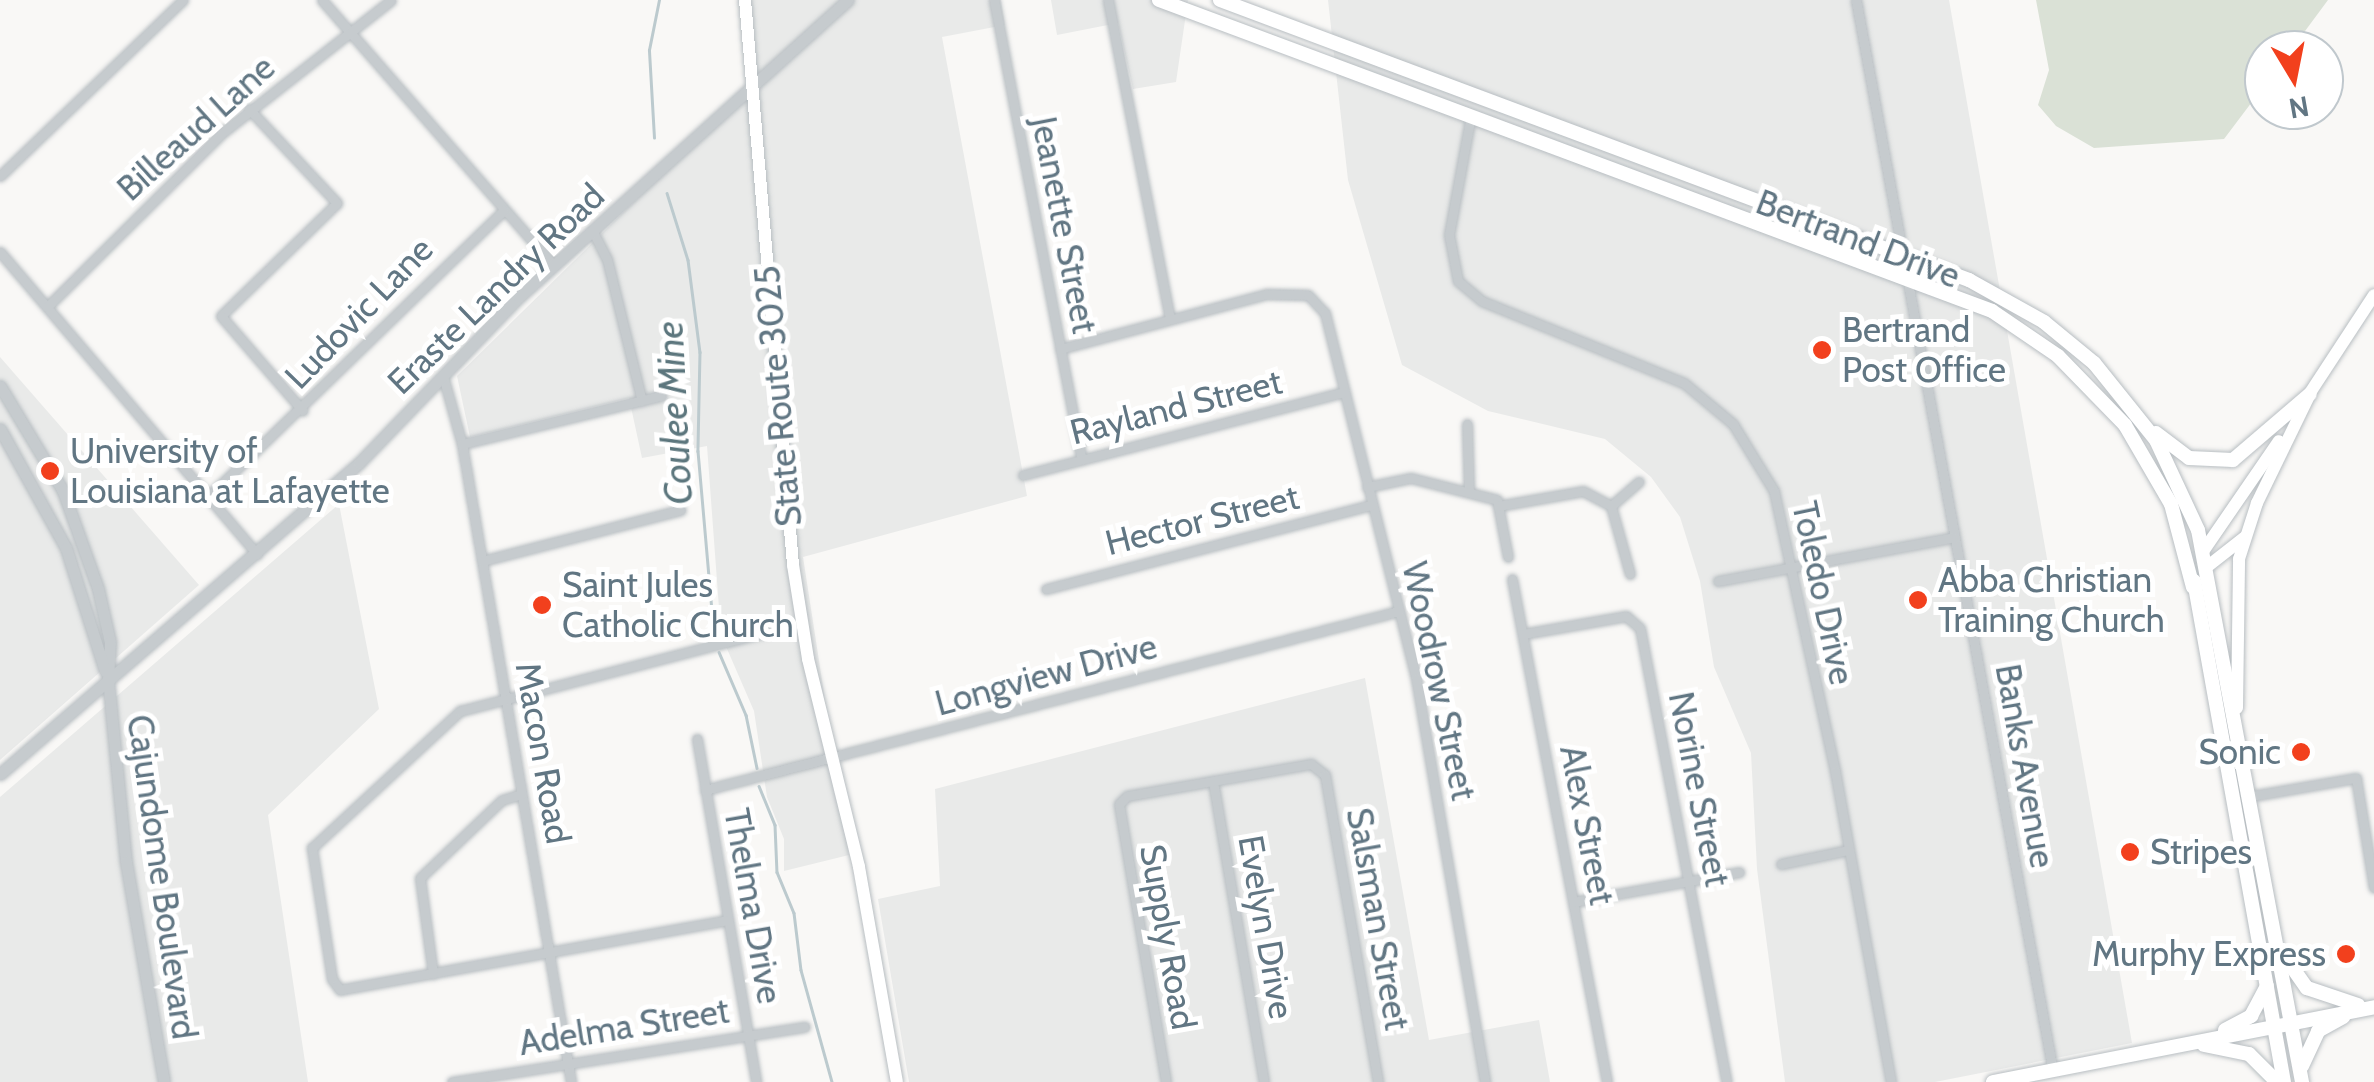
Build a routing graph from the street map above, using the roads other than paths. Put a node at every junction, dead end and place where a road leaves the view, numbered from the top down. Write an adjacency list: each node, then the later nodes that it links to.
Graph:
1 (183, 0): 17 (street)
2 (322, 0): 11 (street)
3 (390, 0): 11 (street, Billeaud Lane)
4 (745, 0): 14 (main road, State Route 3025)
5 (848, 0): 14 (street, Eraste Landry Road)
6 (994, 0): 27 (street, Jeanette Street)
7 (1108, 0): 26 (street)
8 (1159, 0): 13 (main road, Bertrand Drive)
9 (1220, 0): 12 (main road, Bertrand Drive)
10 (1856, 0): 21 (street, Banks Avenue)
11 (352, 34): 15 (street, Billeaud Lane); 18 (street)
12 (1346, 48): 13 (street); 21 (main road, Bertrand Drive)
13 (1337, 65): 16 (main road, Bertrand Drive)
14 (752, 86): 19 (street, Eraste Landry Road); 61 (main road, State Route 3025)
15 (250, 109): 25 (street, Billeaud Lane); 34 (street)
16 (1472, 115): 23 (main road, Bertrand Drive); 55 (street, Toledo Drive)
17 (0, 176)
18 (504, 210): 22 (street); 34 (street, Ludovic Lane)
19 (592, 230): 22 (street, Eraste Landry Road); 33 (street)
20 (0, 252): 25 (street)
21 (1902, 254): 23 (street, Banks Avenue); 35 (main road, Bertrand Drive)
22 (553, 265): 28 (street, Eraste Landry Road)
23 (1906, 276): 50 (street, Banks Avenue); 54 (main road, Bertrand Drive)
24 (2374, 295): 31 (main road)
25 (47, 307): 44 (street)
26 (1170, 319): 27 (street); 30 (street, Woodrow Street)
27 (1060, 348): 39 (street, Jeanette Street)
28 (443, 376): 38 (street, Macon Road); 51 (street, Eraste Landry Road)
29 (0, 386): 63 (street, Cajundome Boulevard)
30 (1344, 392): 39 (street, Rayland Street); 42 (street, Woodrow Street)
31 (2310, 394): 35 (main road); 49 (main road); 54 (main road)
32 (661, 396): 33 (street)
33 (642, 400): 38 (street)
34 (302, 411): 44 (street, Ludovic Lane)
35 (2144, 422): 54 (main road, Bertrand Drive)
36 (1467, 424): 43 (street)
37 (0, 429): 63 (street, Cajundome Boulevard)
38 (462, 444): 53 (street, Macon Road)
39 (1082, 460): 40 (street, Rayland Street)
40 (1022, 475)
41 (1639, 482): 47 (street)
42 (1367, 487): 43 (street); 45 (street, Woodrow Street)
43 (1469, 492): 46 (street)
44 (210, 495): 51 (street)
45 (1371, 505): 59 (street, Hector Street); 60 (street, Woodrow Street)
46 (1498, 506): 47 (street); 52 (street)
47 (1610, 506): 56 (street)
48 (682, 510): 53 (street)
49 (2246, 536): 54 (main road); 65 (main road)
50 (1955, 537): 55 (street); 93 (street, Banks Avenue)
51 (257, 554): 63 (street, Eraste Landry Road)
52 (1508, 557)
53 (482, 561): 64 (street, Macon Road)
54 (2199, 562): 65 (main road, Bertrand Drive); 73 (main road)
55 (1793, 567): 58 (street); 74 (street, Toledo Drive)
56 (1630, 574)
57 (1512, 578): 62 (street, Alex Street)
58 (1718, 581)
59 (1046, 589)
60 (1399, 611): 67 (street, Longview Drive); 103 (street, Woodrow Street)
61 (802, 623): 64 (street); 67 (main road, State Route 3025)
62 (1523, 634): 77 (street, Norine Street); 79 (street, Alex Street)
63 (108, 679): 68 (street, Eraste Landry Road); 95 (street, Cajundome Boulevard)
64 (506, 698): 71 (street, Macon Road); 83 (street)
65 (2237, 726): 72 (main road, Bertrand Drive)
66 (697, 739): 70 (street, Thelma Drive)
67 (832, 758): 70 (street, Longview Drive); 99 (main road, State Route 3025)
68 (0, 774)
69 (1213, 780): 100 (street, Supply Road); 101 (street, Evelyn Drive); 102 (street, Salsman Street)
70 (705, 790): 80 (street, Thelma Drive)
71 (522, 794): 81 (street, Macon Road); 83 (street)
72 (2250, 797): 73 (street); 78 (street); 82 (main road, Bertrand Drive)
73 (2231, 800): 84 (main road)
74 (1848, 850): 75 (street); 106 (street, Toledo Drive)
75 (1781, 864)
76 (1739, 872): 77 (street)
77 (1689, 882): 79 (street); 105 (street, Norine Street)
78 (2374, 888)
79 (1573, 902): 104 (street, Alex Street)
80 (728, 920): 81 (street); 89 (street, Thelma Drive)
81 (547, 948): 83 (street); 92 (street, Macon Road)
82 (2279, 948): 85 (main road); 86 (main road, Bertrand Drive)
83 (432, 974)
84 (2268, 986): 87 (main road); 90 (main road)
85 (2368, 1008): 86 (main road); 109 (main road)
86 (2292, 1022): 87 (main road); 109 (main road, Bertrand Drive)
87 (2274, 1026): 90 (main road); 108 (main road)
88 (805, 1027): 89 (street, Adelma Street)
89 (748, 1036): 92 (street, Adelma Street); 98 (street, Thelma Drive)
90 (2210, 1038): 91 (main road)
91 (2183, 1044): 93 (main road); 108 (main road)
92 (568, 1064): 94 (street, Adelma Street); 97 (street, Macon Road)
93 (2052, 1071): 107 (main road)
94 (516, 1077): 96 (street, Adelma Street)
95 (164, 1082)
96 (452, 1082)
97 (571, 1082)
98 (756, 1082)
99 (897, 1082)
100 (1166, 1082)
101 (1264, 1082)
102 (1378, 1082)
103 (1485, 1082)
104 (1607, 1082)
105 (1727, 1082)
106 (1891, 1082)
107 (1993, 1082)
108 (2281, 1082)
109 (2302, 1082)

